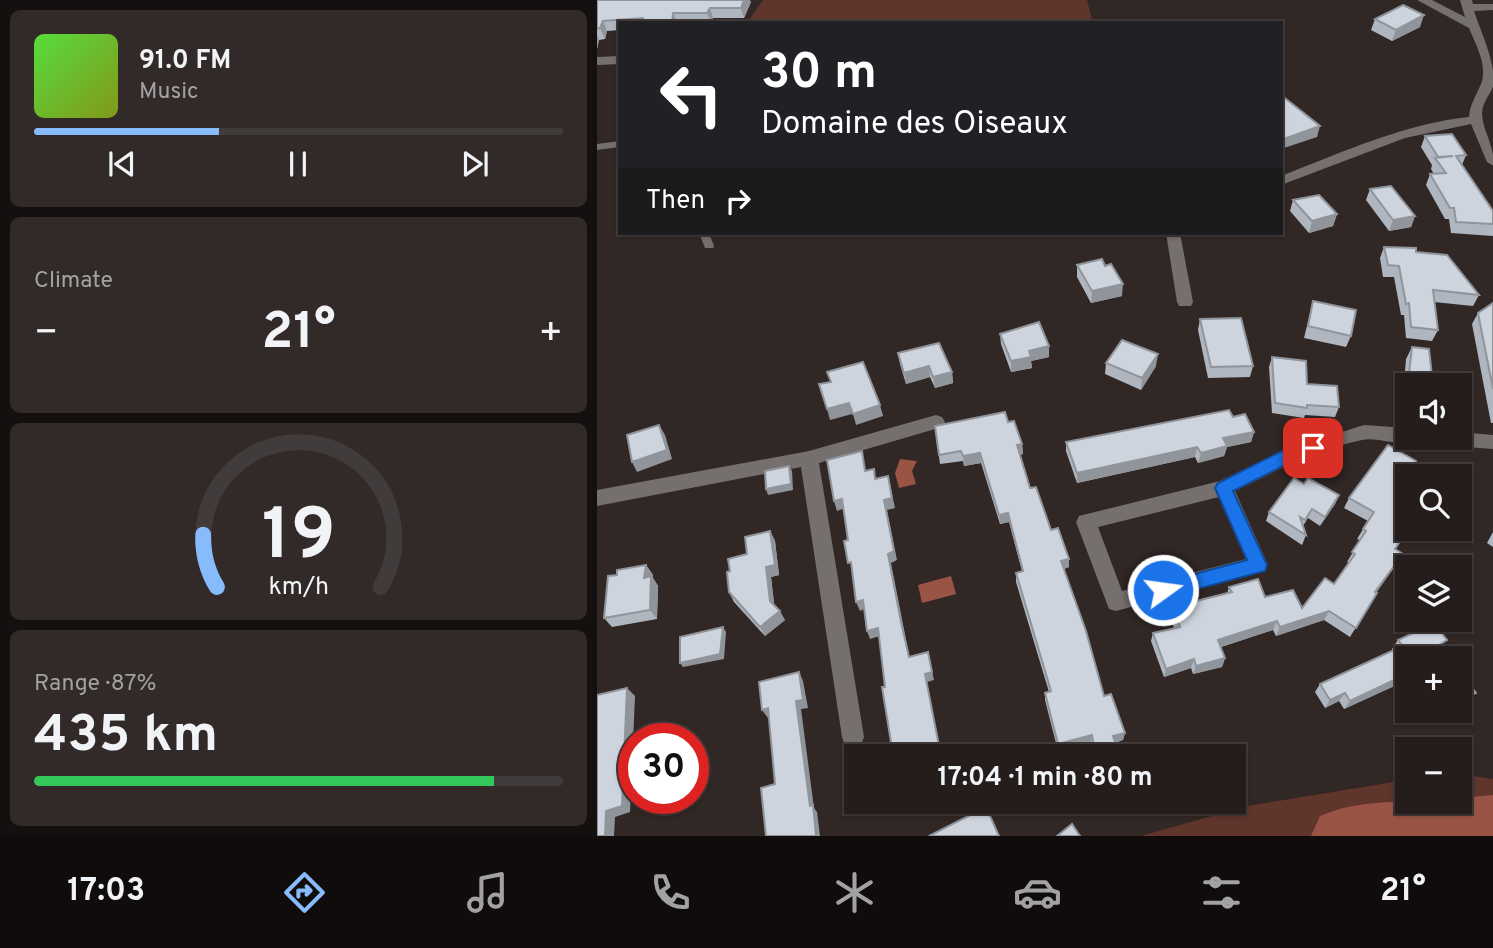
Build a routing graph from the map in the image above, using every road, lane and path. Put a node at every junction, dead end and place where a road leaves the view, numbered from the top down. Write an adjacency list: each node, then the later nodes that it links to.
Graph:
1 (1423, 0): 4 (street)
2 (1467, 4): 3 (street); 4 (street)
3 (1493, 7)
4 (1473, 26): 5 (street)
5 (1487, 48): 8 (street)
6 (618, 60): 7 (street)
7 (597, 61)
8 (1475, 120): 11 (street); 12 (street)
9 (618, 144): 10 (lane)
10 (597, 147)
11 (1493, 162)
12 (1283, 180)
13 (705, 235): 15 (lane)
14 (1173, 235): 16 (street)
15 (709, 246)
16 (1185, 302)
17 (936, 422): 21 (street)
18 (1395, 434): 22 (street)
19 (1472, 440): 20 (street)
20 (1493, 442)
21 (809, 458): 23 (street); 24 (street)
22 (1224, 488): 22 (street)
23 (597, 498)
24 (853, 737)

